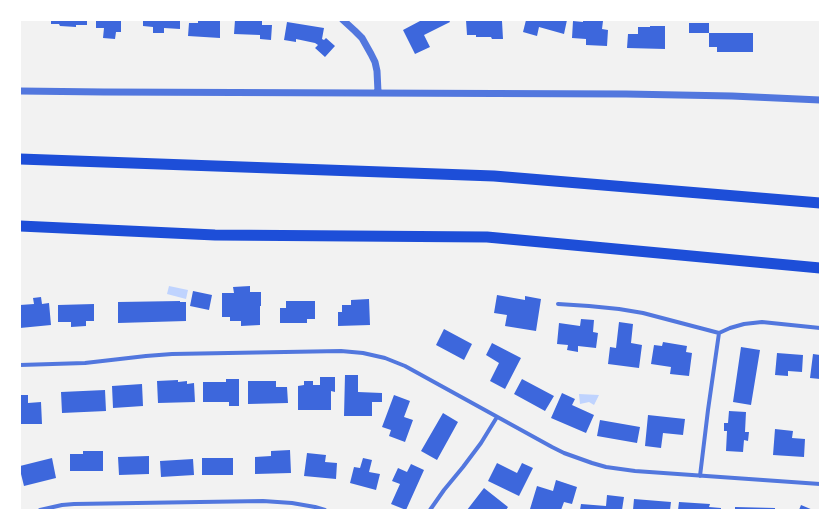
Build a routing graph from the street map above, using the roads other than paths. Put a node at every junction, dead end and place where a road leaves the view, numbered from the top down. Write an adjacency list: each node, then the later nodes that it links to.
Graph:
1 (343, 20): 3 (street)
2 (20, 91): 3 (street)
3 (378, 92): 4 (street)
4 (820, 100)
5 (20, 159): 6 (highway)
6 (820, 203)
7 (20, 226): 8 (highway)
8 (820, 268)
9 (558, 304): 11 (street)
10 (820, 328): 11 (street)
11 (719, 333): 14 (street)
12 (20, 365): 13 (street)
13 (497, 417): 14 (street); 18 (street)
14 (700, 476): 15 (street)
15 (820, 484)
16 (40, 510): 17 (street)
17 (325, 510)
18 (430, 510)

